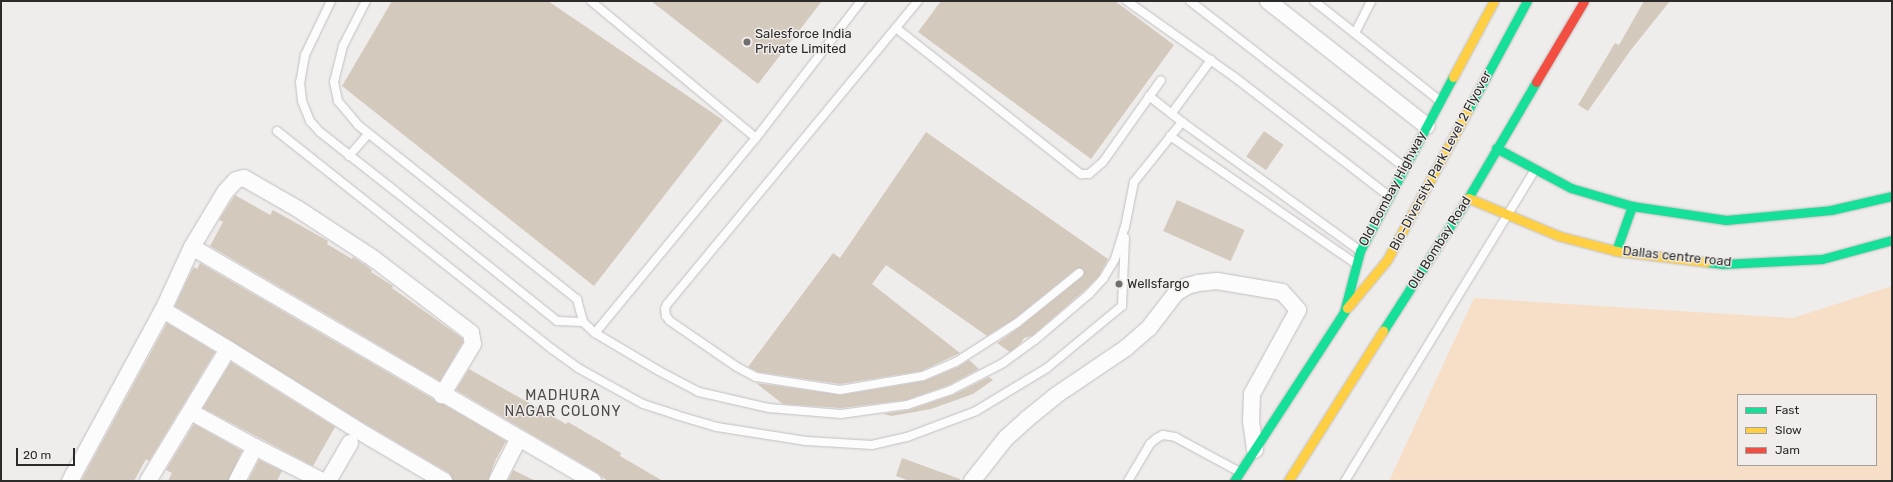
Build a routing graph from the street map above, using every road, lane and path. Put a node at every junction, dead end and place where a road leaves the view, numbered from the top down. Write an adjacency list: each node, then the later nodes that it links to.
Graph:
1 (331, 1): 28 (lane)
2 (366, 1): 24 (lane)
3 (591, 1): 26 (lane)
4 (861, 1): 26 (lane)
5 (918, 1): 14 (lane)
6 (1127, 1): 16 (lane)
7 (1190, 1): 29 (lane)
8 (1268, 1): 22 (street)
9 (1314, 1): 15 (lane)
10 (1371, 1): 15 (lane)
11 (1494, 1): 19 (main road, Old Bombay Highway)
12 (1527, 1): 44 (main road, Bio-Diversity Park Level 2 Flyover)
13 (1584, 1): 27 (main road, Old Bombay Road)
14 (896, 28): 18 (lane); 42 (lane)
15 (1355, 33): 19 (lane)
16 (1211, 60): 20 (lane); 31 (lane)
17 (1161, 80): 18 (lane)
18 (1149, 96): 20 (lane)
19 (1440, 101): 22 (main road, Old Bombay Highway)
20 (1172, 114): 21 (lane)
21 (1182, 122): 25 (lane); 40 (lane)
22 (1426, 126): 29 (main road, Old Bombay Highway)
23 (277, 131): 36 (lane)
24 (368, 134): 28 (lane); 45 (lane)
25 (1170, 136): 36 (lane); 41 (lane)
26 (756, 138): 46 (lane)
27 (1496, 148): 30 (main road); 33 (main road, Old Bombay Road)
28 (349, 156): 45 (lane)
29 (1404, 167): 31 (main road, Old Bombay Highway)
30 (1535, 169): 34 (main road); 35 (lane)
31 (1389, 196): 40 (main road, Old Bombay Highway)
32 (1892, 196): 34 (main road)
33 (1468, 198): 35 (main road, Dallas centre road); 66 (main road, Old Bombay Road)
34 (1632, 206): 39 (main road)
35 (1508, 215): 39 (main road, Dallas centre road); 67 (lane)
36 (1125, 227): 46 (lane)
37 (1892, 240): 39 (main road, Dallas centre road)
38 (192, 247): 43 (street); 48 (street); 48 (street)
39 (1616, 250)
40 (1360, 251): 41 (main road, Old Bombay Highway)
41 (1356, 265): 44 (main road, Old Bombay Highway)
42 (1079, 273)
43 (162, 310): 47 (street); 55 (street)
44 (1344, 312): 53 (main road, Old Bombay Highway)
45 (583, 322): 46 (lane)
46 (595, 332)
47 (228, 349): 49 (street); 60 (street)
48 (442, 395): 50 (street)
49 (191, 412): 52 (street); 56 (street)
50 (519, 438): 61 (street); 62 (street)
51 (350, 443): 59 (street)
52 (256, 447): 57 (street); 58 (street)
53 (1254, 450): 54 (main road, Old Bombay Highway); 63 (street)
54 (1240, 472): 64 (lane); 65 (main road, Old Bombay Highway)
55 (70, 481)
56 (148, 481)
57 (237, 481)
58 (322, 481)
59 (328, 481)
60 (444, 481)
61 (497, 481)
62 (593, 481)
63 (972, 481)
64 (1128, 481)
65 (1234, 481)
66 (1288, 481)
67 (1345, 481)

